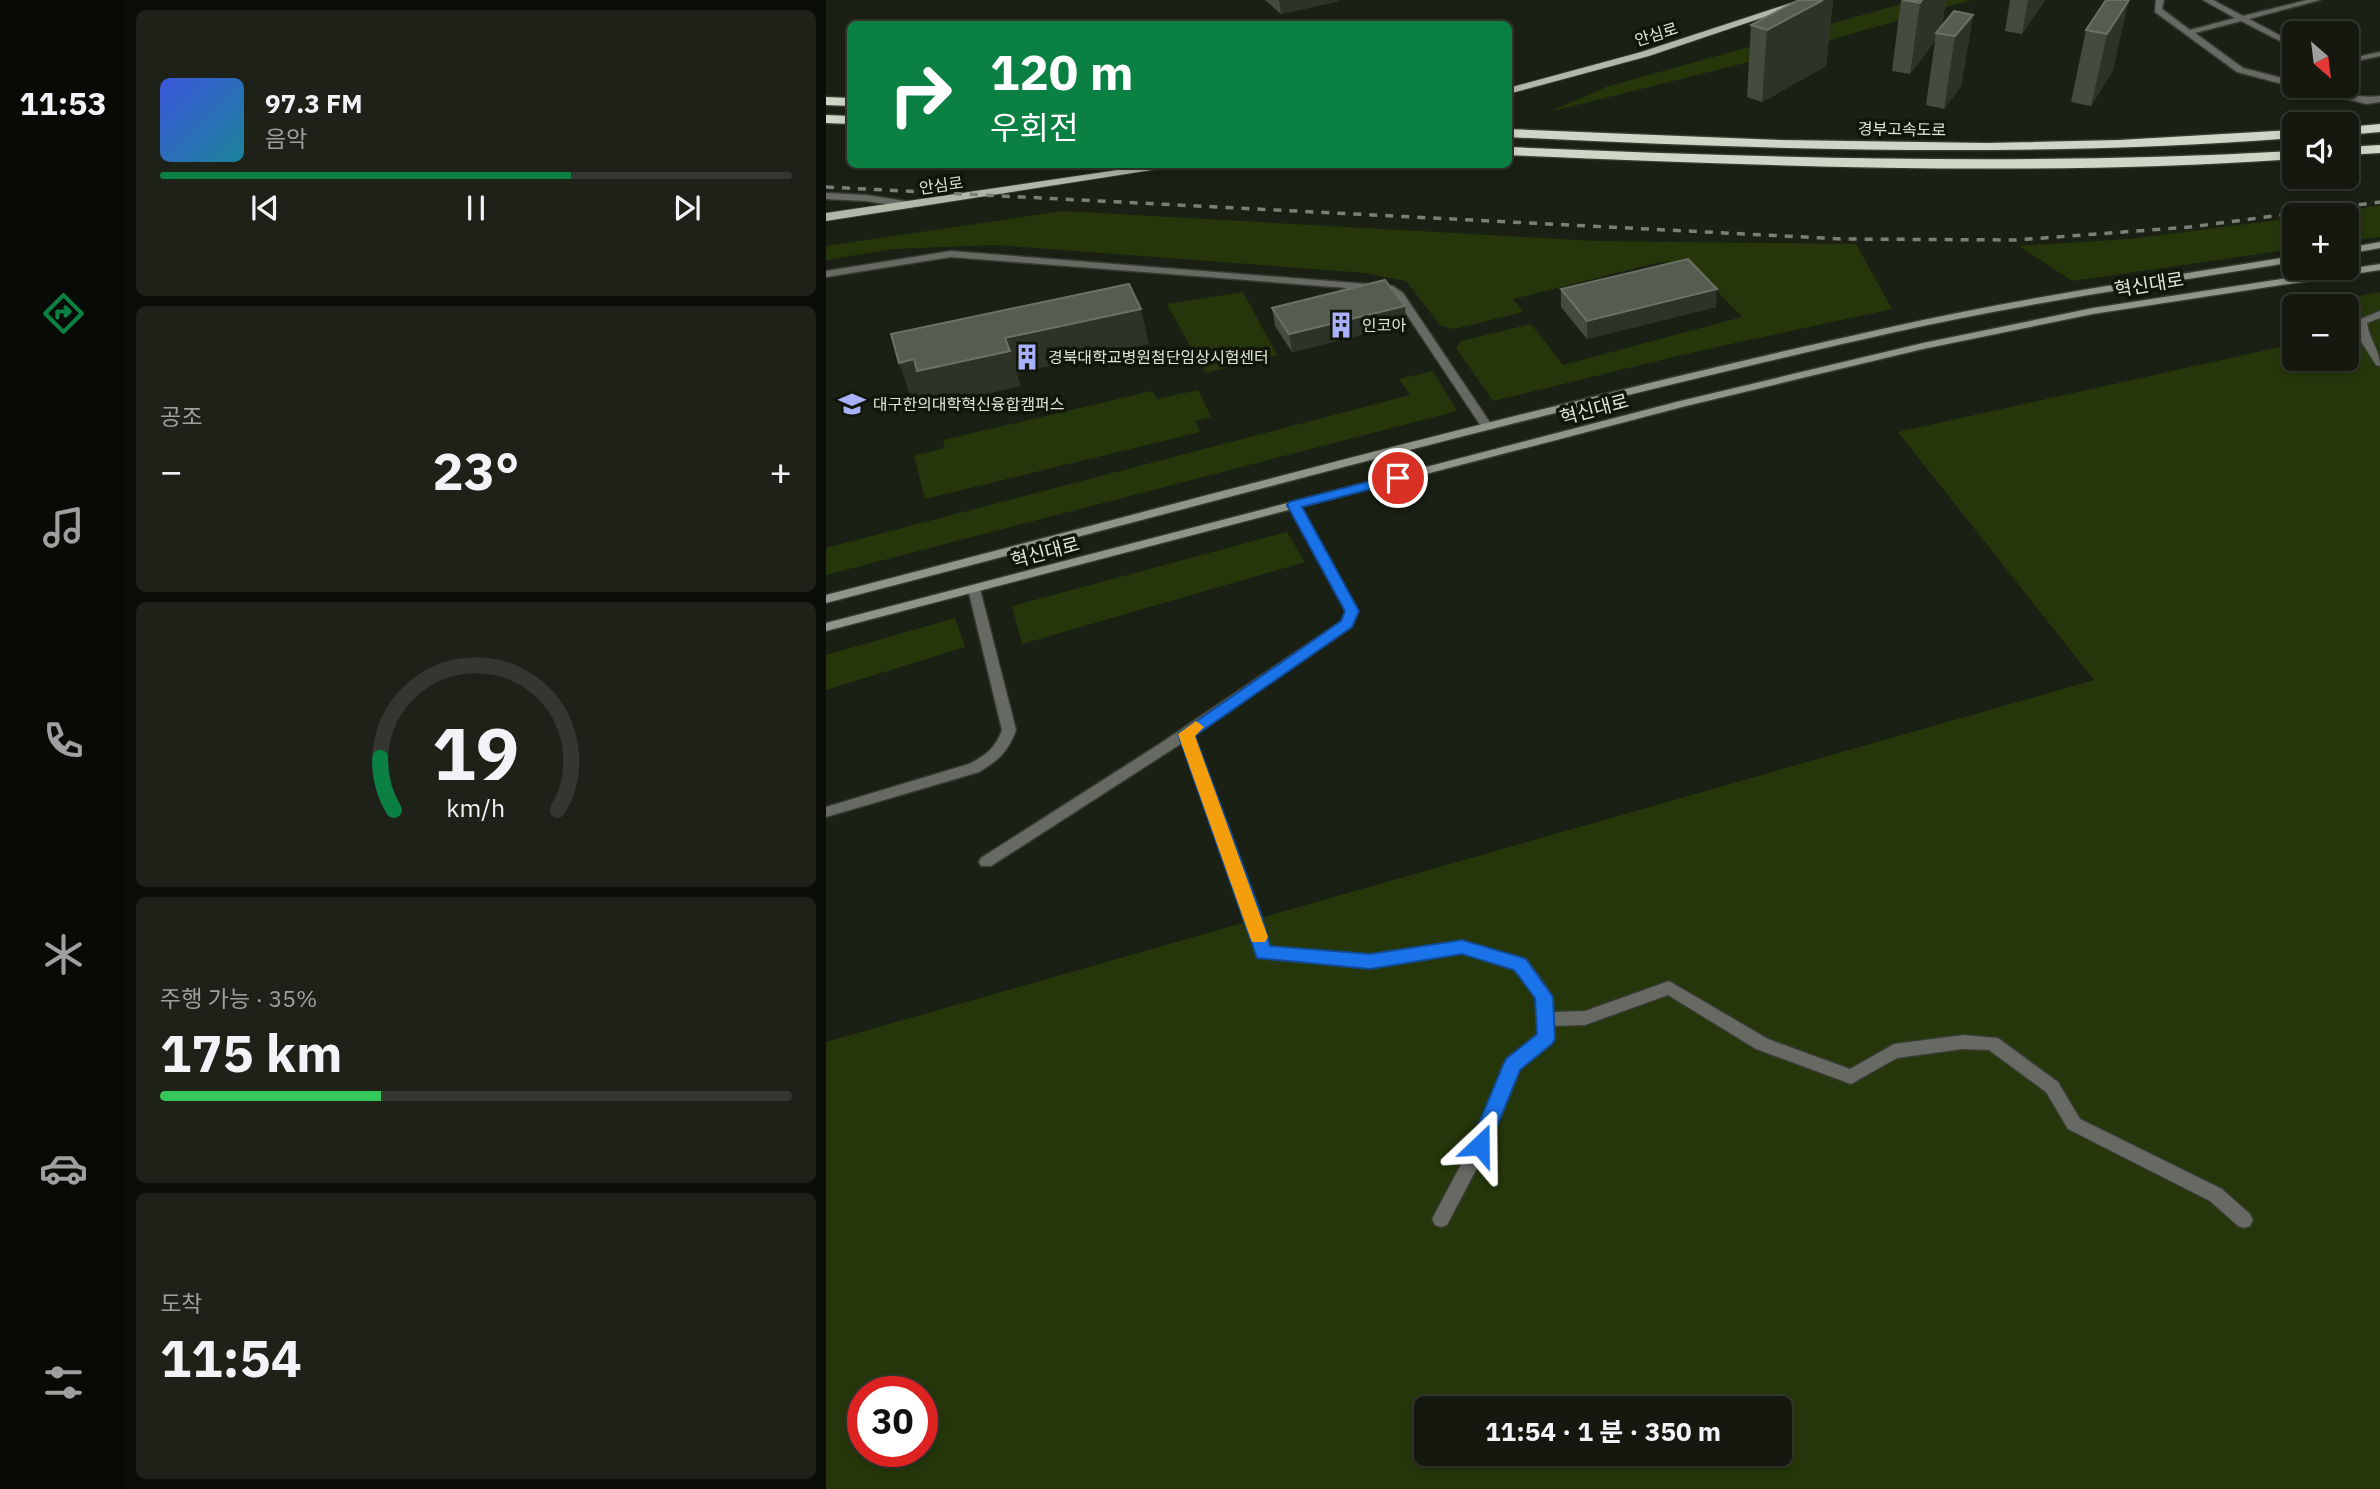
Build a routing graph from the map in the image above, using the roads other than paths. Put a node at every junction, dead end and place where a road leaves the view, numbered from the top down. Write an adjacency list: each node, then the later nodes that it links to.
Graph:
1 (1810, 0): 13 (main road, 안심로)
2 (2160, 0): 6 (street)
3 (2207, 0): 5 (street)
4 (2316, 0): 5 (street)
5 (2243, 18): 6 (street); 7 (street)
6 (2190, 32): 11 (street)
7 (2282, 39)
8 (2380, 54): 9 (street)
9 (2359, 58)
10 (2282, 75): 11 (street)
11 (2269, 78): 12 (street)
12 (2282, 81)
13 (1512, 90)
14 (2353, 98): 15 (street)
15 (2380, 99)
16 (826, 101): 17 (highway)
17 (847, 102)
18 (826, 120): 19 (highway)
19 (847, 120)
20 (2380, 128): 21 (highway)
21 (2359, 130)
22 (1512, 133): 23 (highway, 경부고속도로)
23 (2282, 135)
24 (2380, 149): 25 (highway)
25 (2359, 150)
26 (1512, 151): 27 (highway, 경부고속도로)
27 (2282, 156)
28 (1158, 168): 30 (main road, 안심로)
29 (826, 196): 30 (street)
30 (911, 205): 31 (main road, 안심로)
31 (826, 217)
32 (2380, 245): 33 (main road)
33 (2359, 249)
34 (2282, 261): 39 (main road)
35 (2380, 267): 40 (main road, 혁신대로)
36 (826, 274): 39 (street)
37 (2380, 314): 38 (street)
38 (2380, 363)
39 (1488, 427): 42 (main road)
40 (1294, 505): 41 (main road, 혁신대로); 44 (street)
41 (974, 589): 43 (main road, 혁신대로); 45 (street)
42 (826, 599)
43 (826, 627)
44 (1186, 734): 46 (street); 47 (street)
45 (826, 811)
46 (986, 862)
47 (1545, 1019): 48 (street); 49 (street)
48 (1441, 1219)
49 (2244, 1220)

